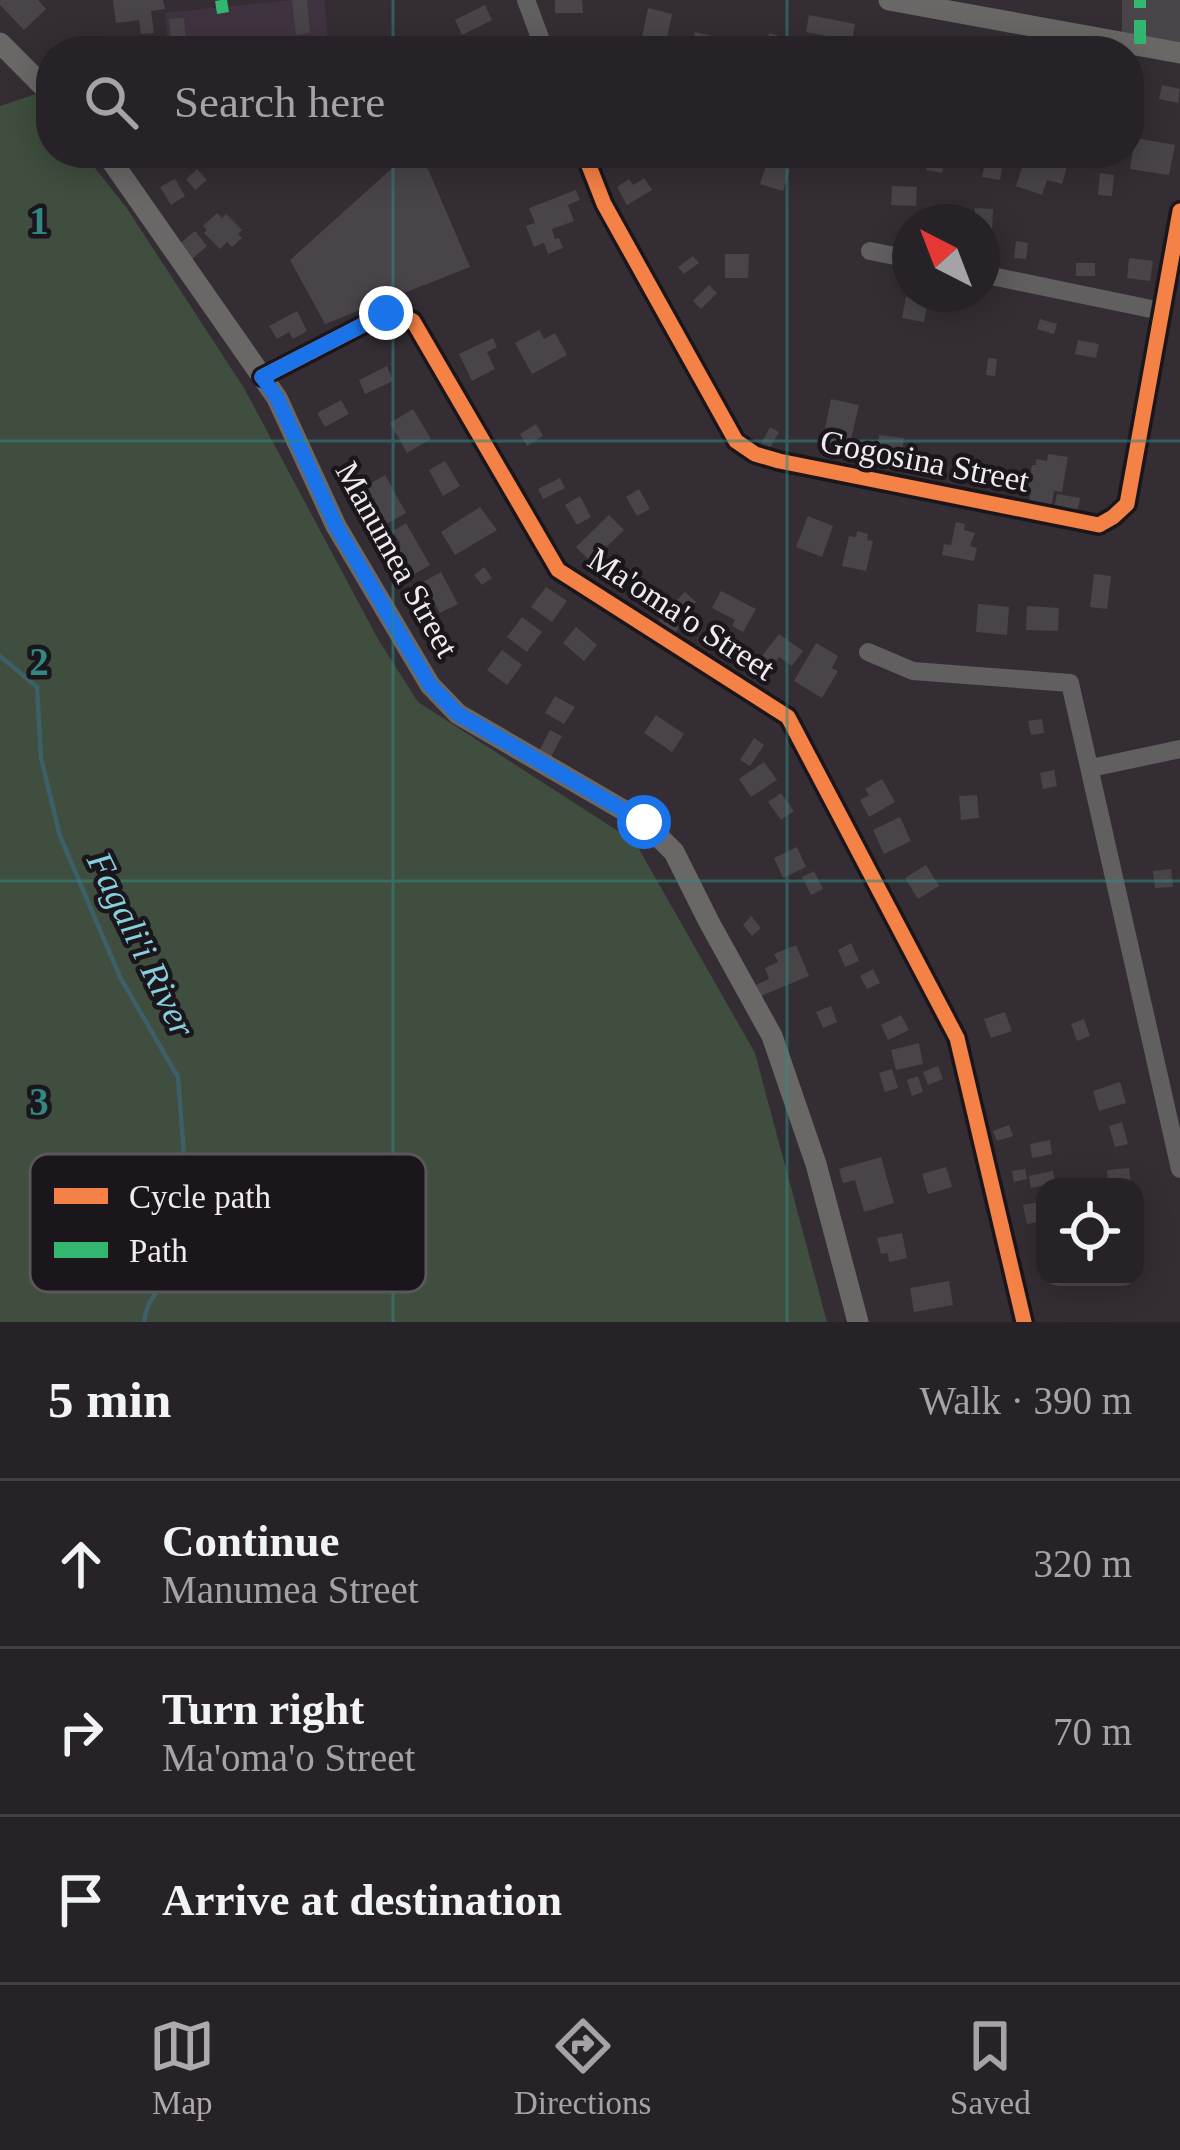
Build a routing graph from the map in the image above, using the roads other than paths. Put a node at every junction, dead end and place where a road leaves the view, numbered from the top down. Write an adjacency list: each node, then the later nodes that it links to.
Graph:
1 (526, 0): 3 (street)
2 (889, 0): 4 (main road)
3 (539, 36)
4 (1090, 36)
5 (0, 43): 8 (main road)
6 (1144, 46): 7 (main road)
7 (1180, 52)
8 (36, 79)
9 (116, 168): 16 (main road, Manumea Street)
10 (590, 168): 15 (street, Gogosina Street)
11 (1180, 211): 15 (street, Gogosina Street)
12 (870, 251): 13 (street)
13 (892, 255)
14 (1000, 278): 15 (street)
15 (1160, 311)
16 (262, 377): 21 (main road, Manumea Street); 22 (street, Ma'oma'o Street)
17 (868, 652): 19 (street)
18 (1180, 749): 19 (street)
19 (1091, 768): 20 (street)
20 (1180, 1169)
21 (858, 1322)
22 (1024, 1322)

